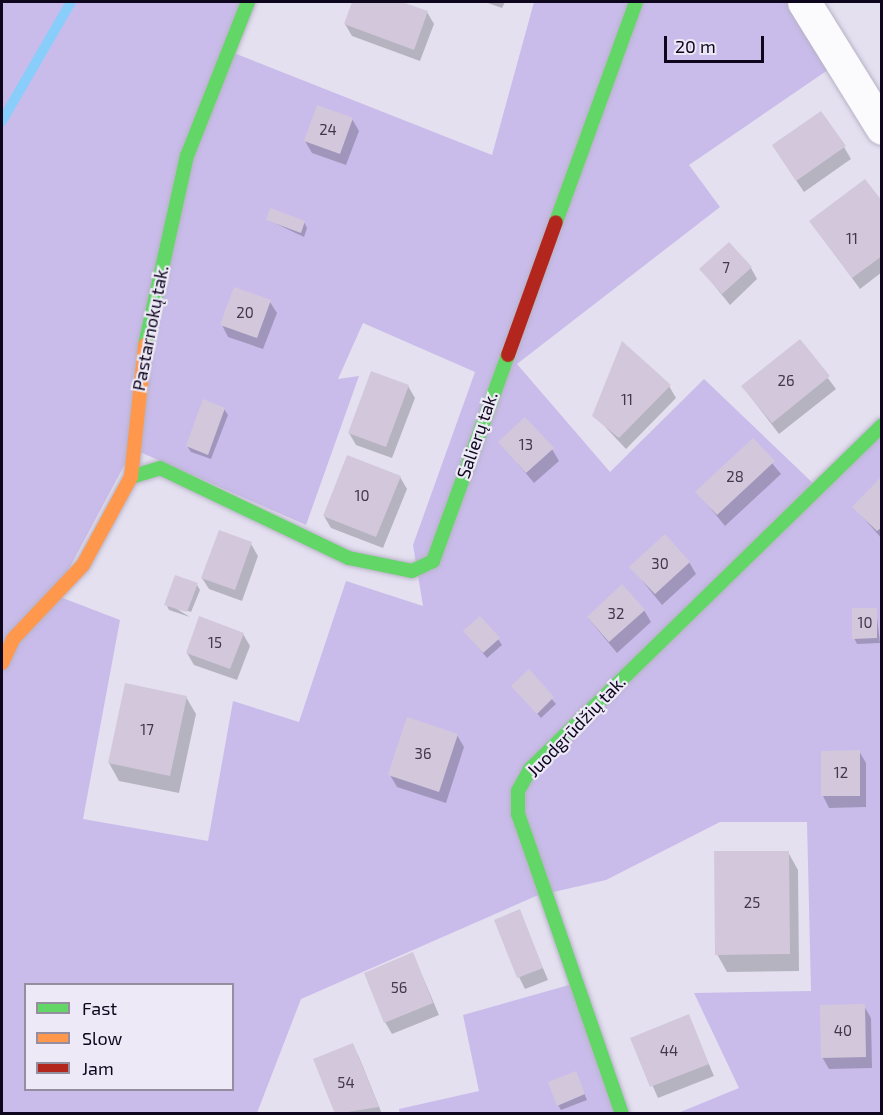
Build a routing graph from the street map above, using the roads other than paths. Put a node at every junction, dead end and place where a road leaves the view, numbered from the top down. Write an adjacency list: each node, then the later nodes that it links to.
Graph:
1 (248, 2): 6 (street, Pastarnokų tak.)
2 (636, 2): 6 (street, Salierų tak.)
3 (809, 3): 4 (street)
4 (882, 128)
5 (882, 425): 8 (street, Juodgrūdžių tak.)
6 (131, 477): 7 (street, Pastarnokų tak.)
7 (2, 663)
8 (622, 1113)

